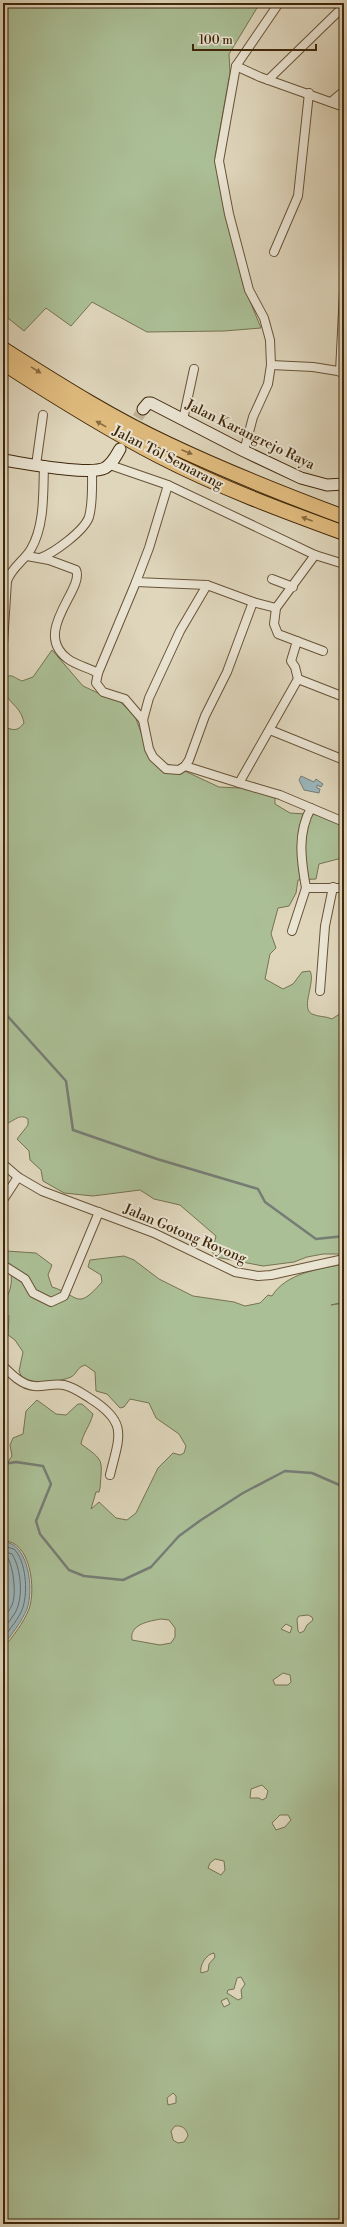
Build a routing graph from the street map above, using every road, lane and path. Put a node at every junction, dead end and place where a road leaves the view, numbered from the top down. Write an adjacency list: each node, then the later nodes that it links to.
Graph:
1 (279, 3): 3 (street)
2 (344, 6): 4 (street)
3 (236, 66): 4 (street); 13 (street)
4 (268, 80): 6 (street)
5 (344, 91): 7 (street)
6 (309, 93): 7 (street); 9 (street)
7 (331, 102): 8 (street)
8 (344, 106)
9 (274, 252)
10 (344, 291): 15 (street)
11 (3, 349): 27 (highway, Jalan Tol Semarang, one-way to 27)
12 (3, 363): 28 (highway, Jalan Tol Semarang, one-way to 12)
13 (270, 365): 15 (street); 20 (street)
14 (194, 369): 18 (street)
15 (342, 372)
16 (144, 407): 18 (main road, Jalan Karangrejo Raya)
17 (43, 415): 22 (street)
18 (183, 420): 20 (main road, Jalan Karangrejo Raya)
19 (120, 449): 23 (main road)
20 (244, 451): 25 (main road, Jalan Karangrejo Raya)
21 (3, 460): 22 (main road)
22 (40, 465): 24 (main road); 30 (street)
23 (110, 465): 24 (main road); 26 (street)
24 (92, 471): 31 (street)
25 (344, 484)
26 (168, 485): 29 (street); 34 (street)
27 (344, 517)
28 (344, 533)
29 (315, 555): 32 (street); 36 (street)
30 (27, 556): 31 (street); 42 (street)
31 (40, 558): 44 (street)
32 (344, 564)
33 (272, 579): 36 (street)
34 (136, 582): 35 (street); 44 (street)
35 (207, 585): 37 (street); 47 (street)
36 (294, 587): 38 (street)
37 (253, 602): 38 (street); 50 (street)
38 (276, 608): 41 (street)
39 (344, 614): 40 (street)
40 (344, 618)
41 (297, 641): 43 (street); 45 (street)
42 (3, 644)
43 (322, 651)
44 (98, 673): 47 (street)
45 (298, 680): 46 (street); 48 (street)
46 (344, 697)
47 (143, 720): 50 (street)
48 (270, 730): 49 (street); 51 (street)
49 (344, 760)
50 (185, 766): 51 (street)
51 (239, 783): 52 (street)
52 (311, 808): 53 (street); 54 (street)
53 (344, 822)
54 (306, 888): 55 (street); 57 (street)
55 (333, 888): 56 (street); 58 (street)
56 (344, 888)
57 (292, 931)
58 (320, 991)
59 (3, 1164): 60 (street, Jalan Gotong Royong)
60 (18, 1177): 61 (street); 62 (street, Jalan Gotong Royong)
61 (3, 1200)
62 (99, 1212): 63 (street, Jalan Gotong Royong); 64 (street)
63 (344, 1259)
64 (3, 1265)
65 (3, 1366): 66 (street)
66 (110, 1475)

